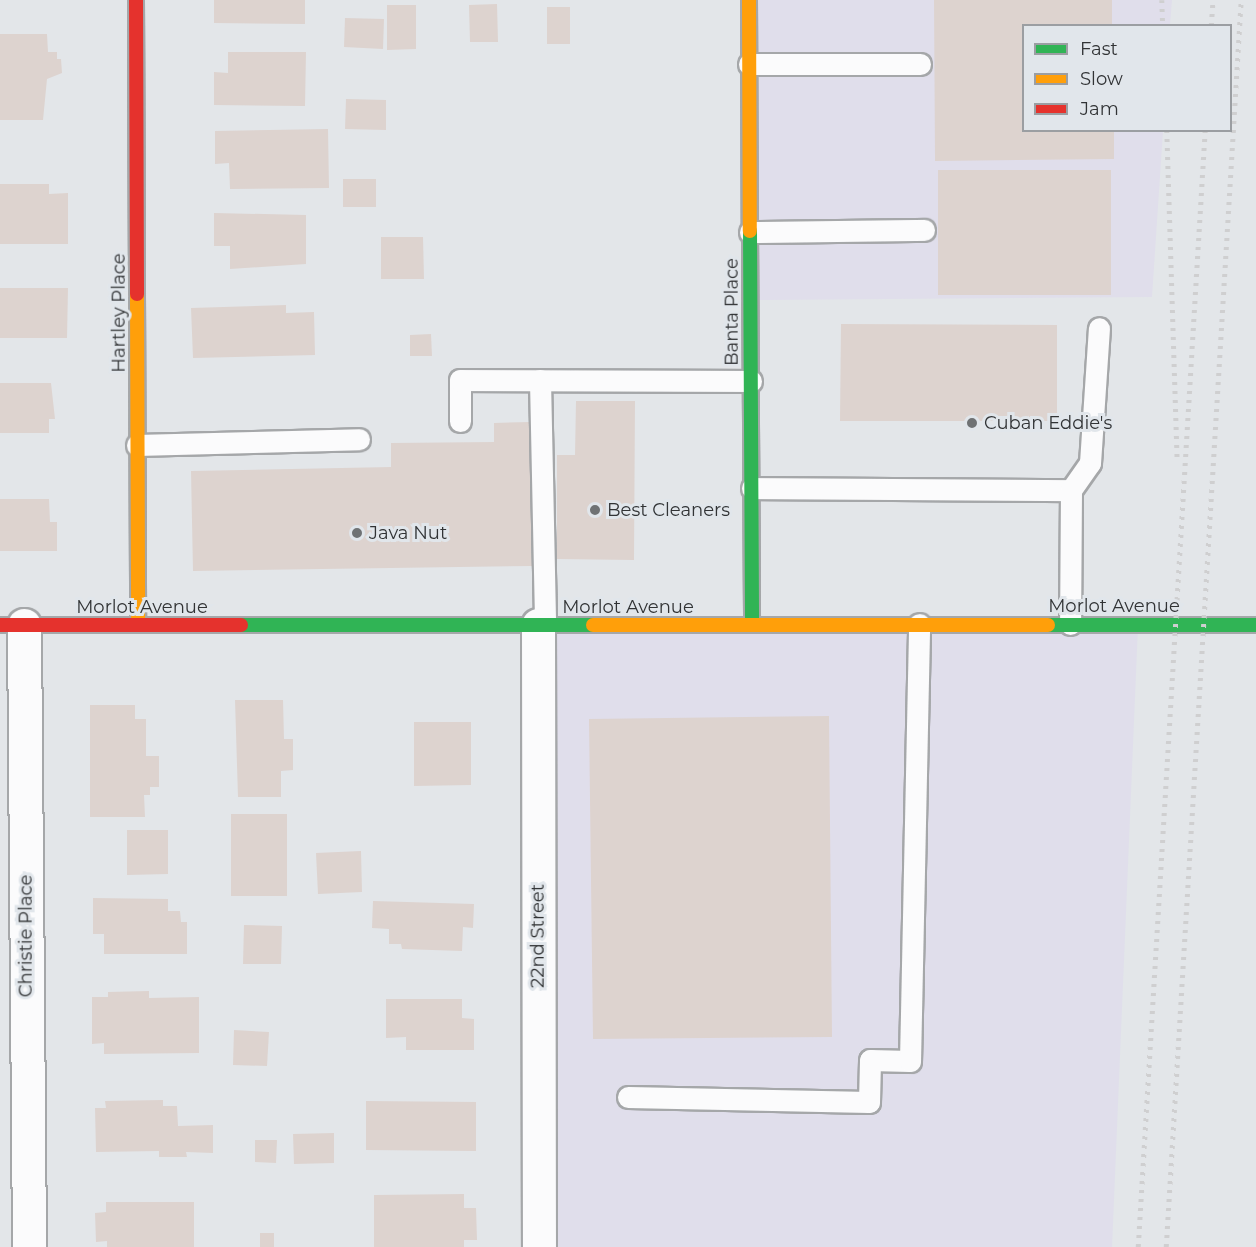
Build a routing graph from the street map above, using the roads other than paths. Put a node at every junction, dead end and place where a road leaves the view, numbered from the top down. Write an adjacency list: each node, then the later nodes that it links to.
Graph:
1 (136, 0): 12 (street, Hartley Place)
2 (749, 0): 3 (street, Banta Place)
3 (749, 64): 4 (lane); 6 (street, Banta Place)
4 (920, 64)
5 (924, 230): 6 (lane)
6 (750, 232): 9 (street, Banta Place)
7 (1099, 327): 14 (lane)
8 (540, 380): 9 (lane); 10 (lane); 18 (lane)
9 (751, 381): 13 (street, Banta Place)
10 (460, 421)
11 (359, 439): 12 (lane)
12 (138, 445): 21 (street, Hartley Place)
13 (752, 488): 14 (lane); 19 (street, Banta Place)
14 (1071, 490): 16 (lane)
15 (919, 624): 16 (street, Morlot Avenue); 19 (street, Morlot Avenue); 22 (lane)
16 (1070, 624): 20 (street, Morlot Avenue)
17 (12, 625): 21 (street, Morlot Avenue); 23 (street, Christie Place)
18 (541, 625): 19 (street, Morlot Avenue); 21 (street, Morlot Avenue); 24 (street, 22nd Street)
19 (752, 625)
20 (1256, 625)
21 (138, 626)
22 (628, 1097)
23 (29, 1247)
24 (539, 1247)

